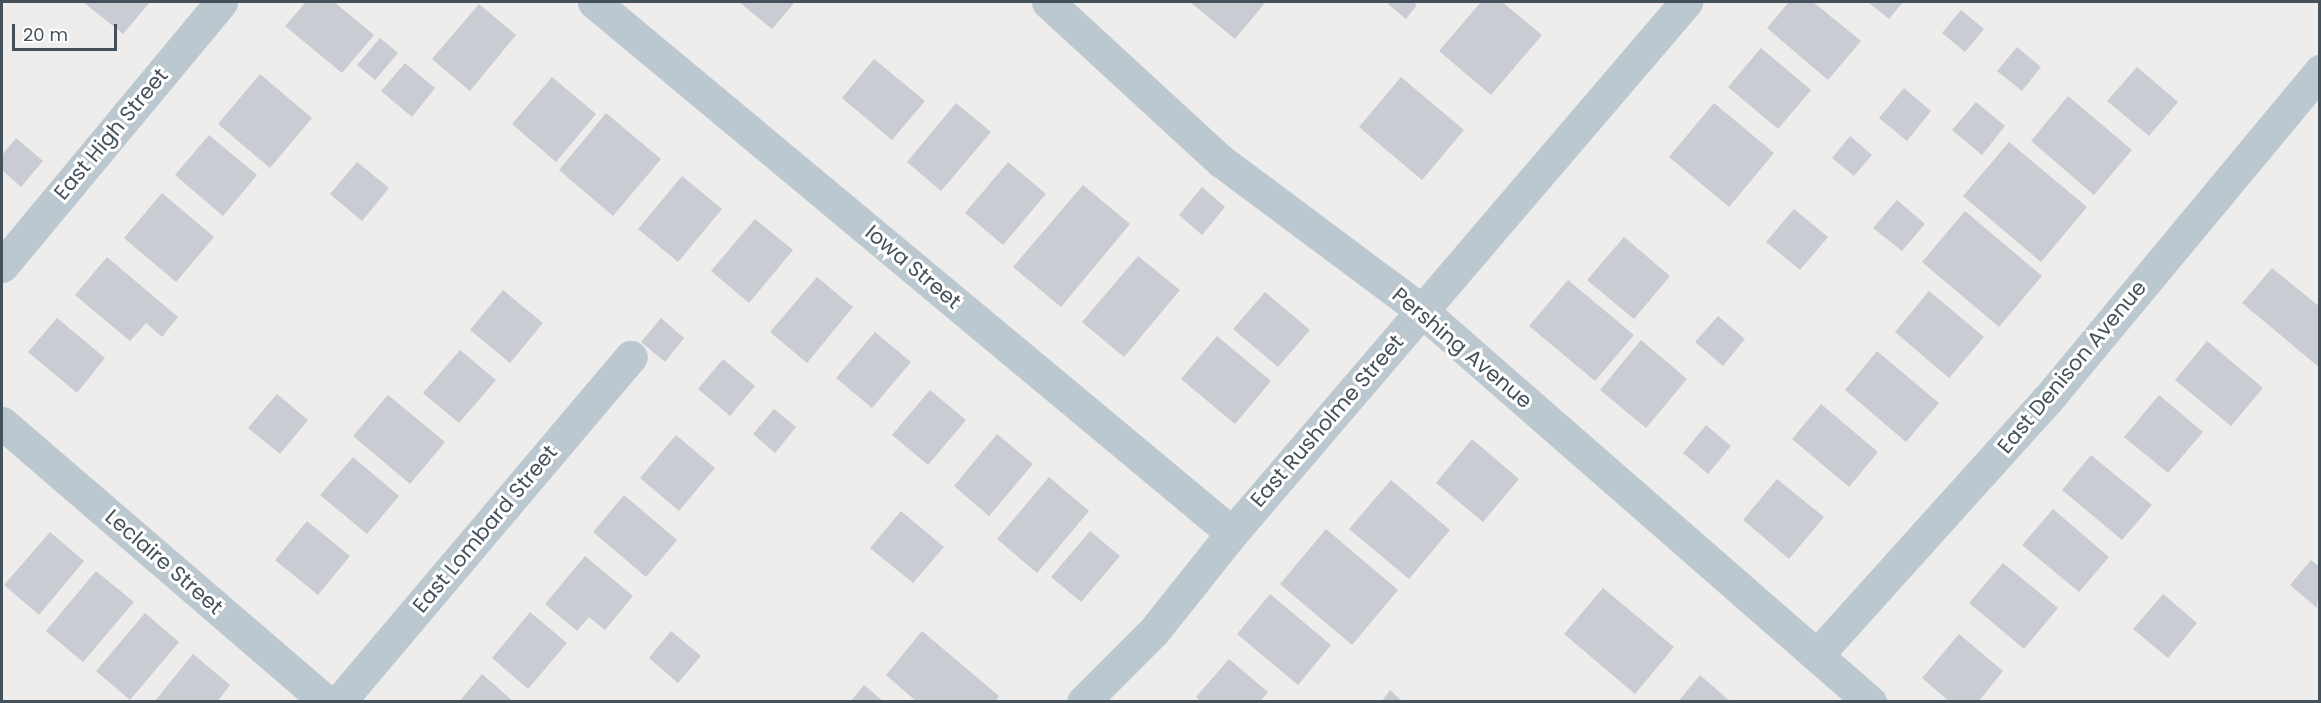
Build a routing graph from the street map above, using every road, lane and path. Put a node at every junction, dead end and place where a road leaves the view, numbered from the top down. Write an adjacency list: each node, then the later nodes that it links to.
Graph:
1 (221, 2): 6 (street, East High Street)
2 (594, 2): 10 (street, Iowa Street)
3 (1048, 2): 7 (street, Pershing Avenue)
4 (1686, 2): 7 (street, East Rusholme Street)
5 (2319, 71): 11 (street, East Denison Avenue)
6 (2, 266)
7 (1422, 311): 10 (street, East Rusholme Street); 11 (street, Pershing Avenue)
8 (631, 357): 13 (street, East Lombard Street)
9 (2, 423): 12 (street, Leclaire Street)
10 (1232, 533): 14 (street, East Rusholme Street)
11 (1817, 655): 15 (street, Pershing Avenue)
12 (326, 702)
13 (339, 702)
14 (1083, 702)
15 (1870, 702)

